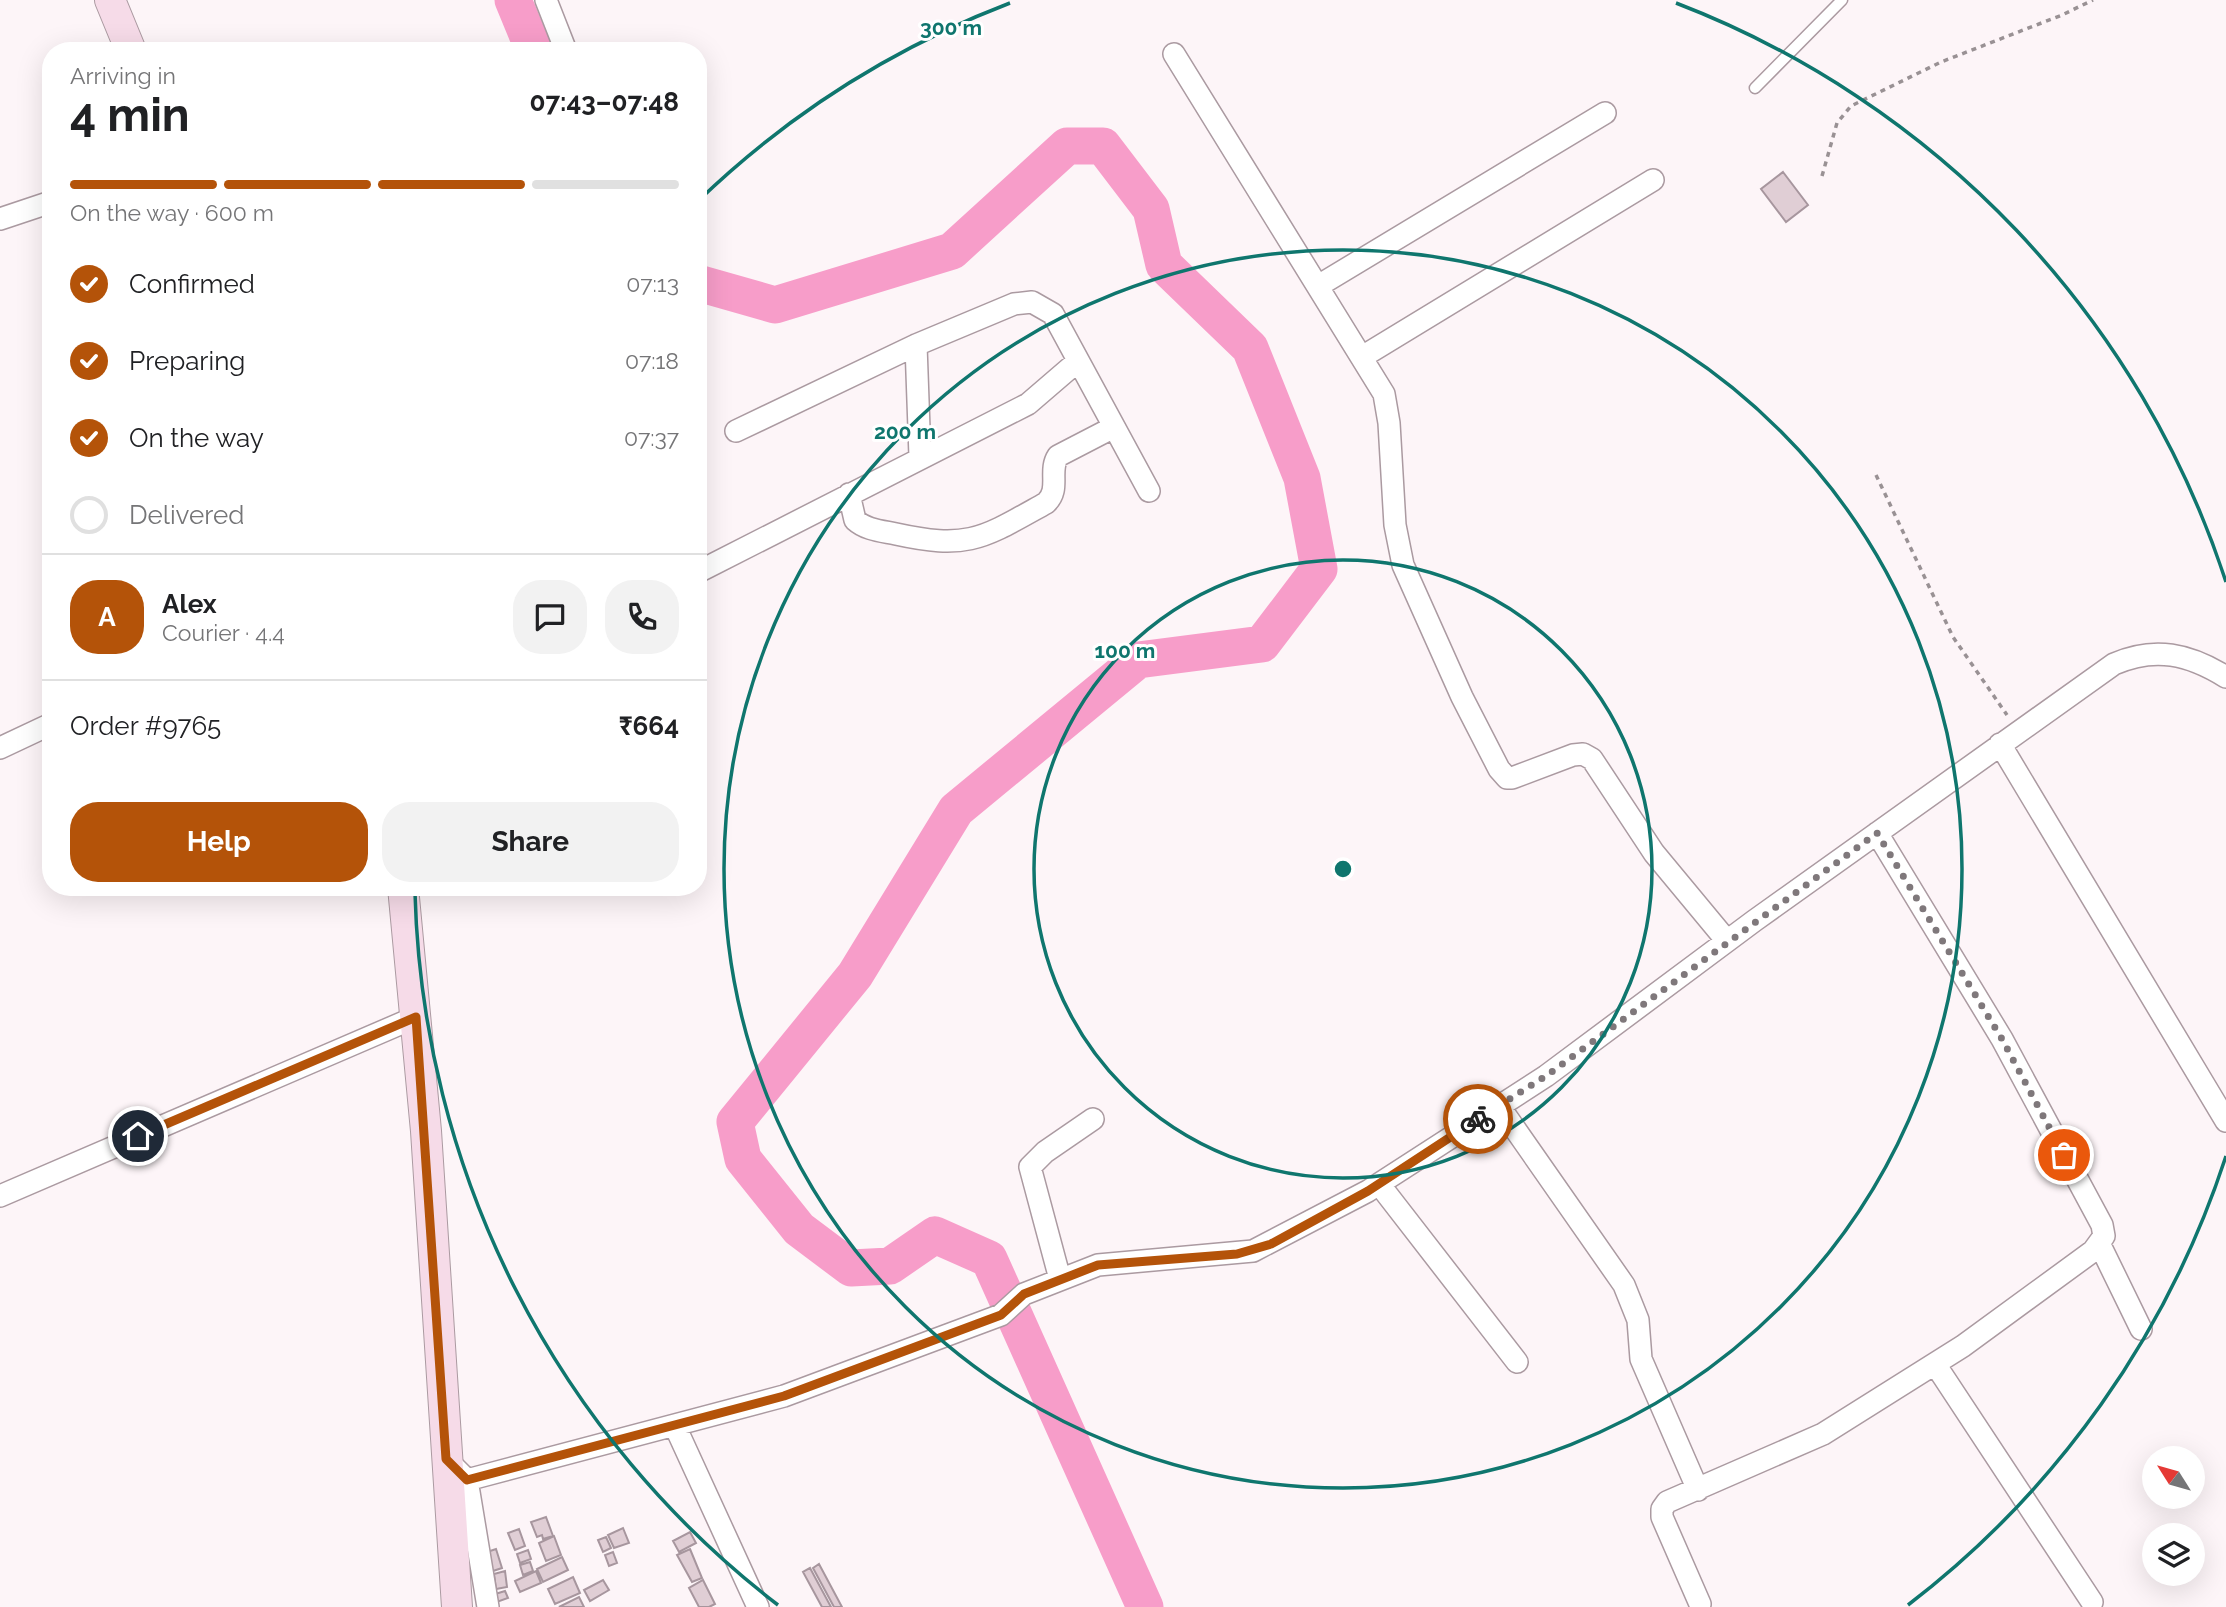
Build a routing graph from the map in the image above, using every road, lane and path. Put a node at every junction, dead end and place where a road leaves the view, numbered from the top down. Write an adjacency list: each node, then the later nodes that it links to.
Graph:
1 (110, 0): 5 (street)
2 (547, 0): 6 (street)
3 (1842, 0): 8 (lane)
4 (2093, 0): 10 (path)
5 (127, 42)
6 (563, 42)
7 (1174, 54): 14 (street)
8 (1755, 88)
9 (1605, 113): 14 (street)
10 (1822, 176)
11 (1653, 180): 16 (street)
12 (42, 205): 13 (street)
13 (0, 219)
14 (1318, 286): 16 (street)
15 (916, 345): 17 (street); 19 (street); 20 (street)
16 (1362, 357): 32 (street)
17 (1078, 361): 18 (street); 20 (street)
18 (1114, 427): 22 (street); 23 (street)
19 (736, 431)
20 (920, 457): 23 (street)
21 (1876, 475): 27 (path)
22 (1149, 491)
23 (849, 494): 24 (street)
24 (707, 567)
25 (2226, 677): 27 (street)
26 (42, 728): 29 (street)
27 (2018, 732): 28 (street)
28 (2000, 744): 30 (street); 36 (street)
29 (0, 748)
30 (1877, 833): 32 (street); 39 (street)
31 (404, 896): 33 (street)
32 (1727, 941): 34 (street)
33 (416, 1017): 38 (street); 45 (street)
34 (1499, 1106): 37 (street); 47 (street)
35 (1093, 1119): 40 (street)
36 (2226, 1121)
37 (1379, 1184): 40 (street); 42 (street)
38 (0, 1196)
39 (2100, 1245): 41 (street); 43 (street)
40 (1060, 1279): 44 (street)
41 (2141, 1329)
42 (1517, 1362)
43 (1935, 1364): 47 (street); 48 (street)
44 (675, 1426): 46 (street); 52 (street)
45 (446, 1459): 46 (street); 50 (street)
46 (467, 1480): 51 (street)
47 (1698, 1490): 49 (street)
48 (2092, 1602)
49 (1700, 1604)
50 (457, 1607)
51 (488, 1607)
52 (758, 1607)

